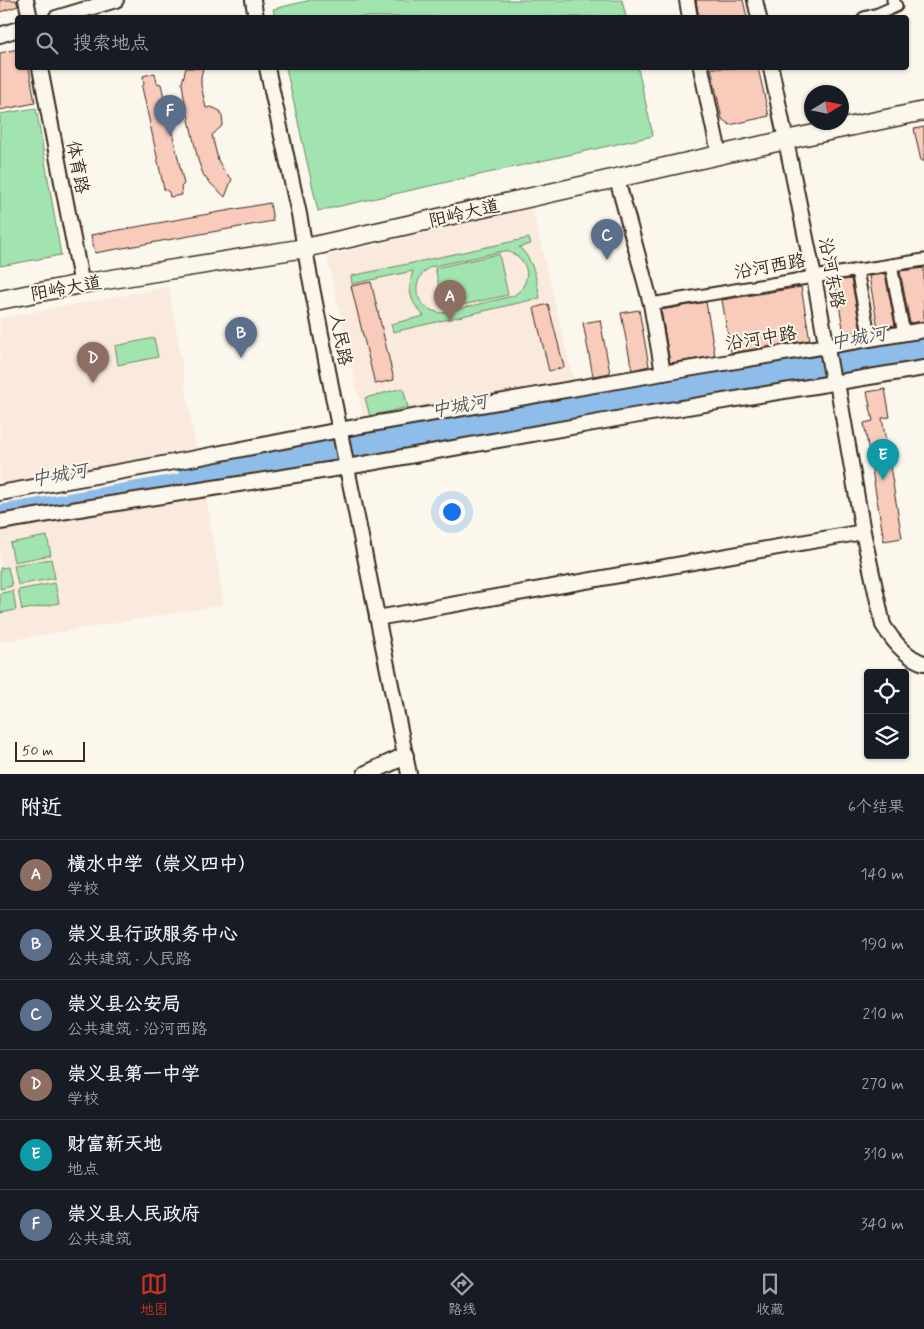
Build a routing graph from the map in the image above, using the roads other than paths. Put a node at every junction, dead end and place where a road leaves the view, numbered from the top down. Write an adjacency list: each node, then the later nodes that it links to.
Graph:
1 (26, 0): 7 (street)
2 (116, 0): 8 (street)
3 (253, 0): 9 (street)
4 (687, 0): 10 (street)
5 (756, 0): 11 (street)
6 (894, 0): 12 (street)
7 (29, 15)
8 (66, 15)
9 (256, 15)
10 (690, 15)
11 (758, 15)
12 (874, 15)
13 (15, 30): 14 (street)
14 (0, 35)
15 (40, 70): 30 (street, 体育路)
16 (267, 70): 26 (street, 人民路)
17 (701, 70): 24 (street)
18 (771, 70): 23 (street, 沿河东路)
19 (924, 98): 21 (main road)
20 (924, 110): 23 (main road, 阳岭大道)
21 (849, 114)
22 (804, 126): 23 (main road, 阳岭大道)
23 (785, 134): 24 (main road, 阳岭大道); 25 (main road, 阳岭大道); 31 (street, 沿河东路)
24 (717, 144): 26 (main road, 阳岭大道)
25 (617, 179): 26 (main road, 阳岭大道); 34 (street)
26 (304, 243): 30 (main road, 阳岭大道); 33 (main road, 阳岭大道); 42 (street, 人民路)
27 (924, 260): 28 (street, 沿河西路)
28 (892, 265): 29 (street, 沿河西路); 36 (street)
29 (857, 270): 31 (street, 沿河西路); 37 (street)
30 (80, 275): 32 (main road, 阳岭大道)
31 (814, 277): 34 (street, 沿河西路); 38 (street, 沿河东路)
32 (0, 288)
33 (0, 300)
34 (651, 304): 40 (street)
35 (924, 330): 36 (street, 沿河中路)
36 (904, 334): 37 (street, 沿河中路)
37 (870, 340): 38 (street, 沿河中路)
38 (827, 350): 40 (street, 沿河中路); 41 (street, 沿河东路)
39 (924, 368): 41 (street)
40 (663, 373): 42 (street, 沿河中路)
41 (834, 379): 43 (street); 46 (street, 沿河东路)
42 (341, 433): 43 (street, 人民路); 44 (street, 沿河中路)
43 (346, 462): 45 (street); 47 (street, 人民路)
44 (0, 493)
45 (0, 522)
46 (863, 532): 47 (street); 48 (street, 沿河东路)
47 (377, 618): 49 (street, 人民路)
48 (924, 663)
49 (405, 756): 50 (main road); 51 (street, 人民路)
50 (366, 774)
51 (409, 774)

